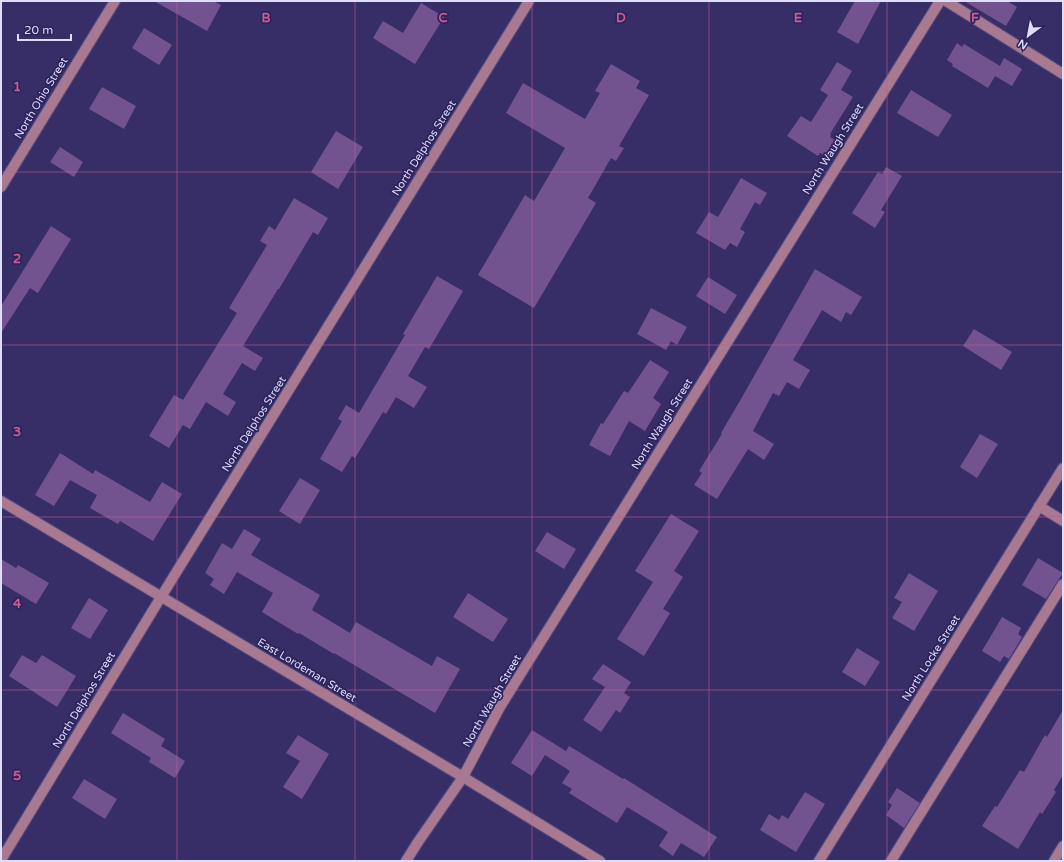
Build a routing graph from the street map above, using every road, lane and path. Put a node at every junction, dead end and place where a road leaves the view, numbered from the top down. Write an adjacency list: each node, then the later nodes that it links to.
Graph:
1 (115, 1): 6 (street, North Ohio Street)
2 (530, 1): 12 (street, North Delphos Street)
3 (940, 1): 13 (street, North Waugh Street)
4 (946, 1): 5 (street)
5 (1063, 74)
6 (1, 187)
7 (1063, 468): 9 (street, North Locke Street)
8 (1, 501): 12 (street, East Lordeman Street)
9 (1039, 506): 10 (street); 18 (street, North Locke Street)
10 (1063, 521)
11 (1063, 584): 19 (street)
12 (161, 597): 13 (street, East Lordeman Street); 15 (street, North Delphos Street)
13 (463, 778): 16 (street, North Waugh Street); 17 (street, East Lordeman Street)
14 (1063, 846): 20 (street)
15 (1, 860)
16 (406, 861)
17 (600, 861)
18 (819, 861)
19 (891, 861)
20 (1054, 861)

